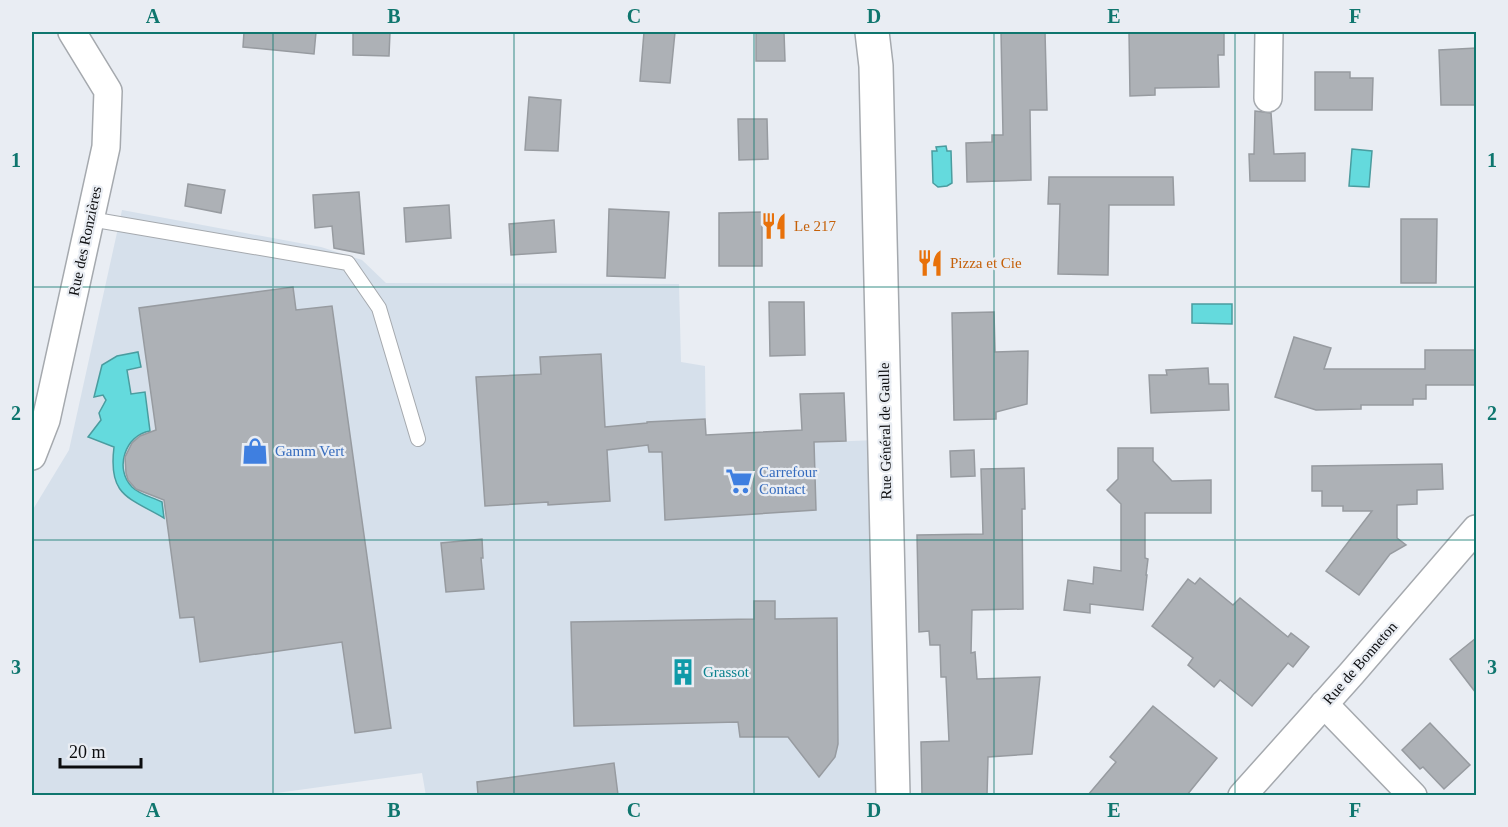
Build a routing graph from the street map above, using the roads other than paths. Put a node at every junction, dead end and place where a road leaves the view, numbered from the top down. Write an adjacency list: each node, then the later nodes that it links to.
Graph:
1 (72, 32): 7 (street, Rue des Ronzières)
2 (872, 32): 5 (street, Rue Général de Gaulle)
3 (880, 32): 5 (street, Rue Général de Gaulle)
4 (1269, 32): 6 (street)
5 (876, 66): 12 (street, Rue Général de Gaulle)
6 (1268, 98)
7 (90, 219): 8 (lane); 9 (street, Rue des Ronzières)
8 (418, 439)
9 (32, 456)
10 (1476, 530): 11 (street, Rue de Bonneton)
11 (1324, 704): 13 (street, Rue de Bonneton); 14 (street)
12 (893, 795)
13 (1242, 795)
14 (1413, 795)

